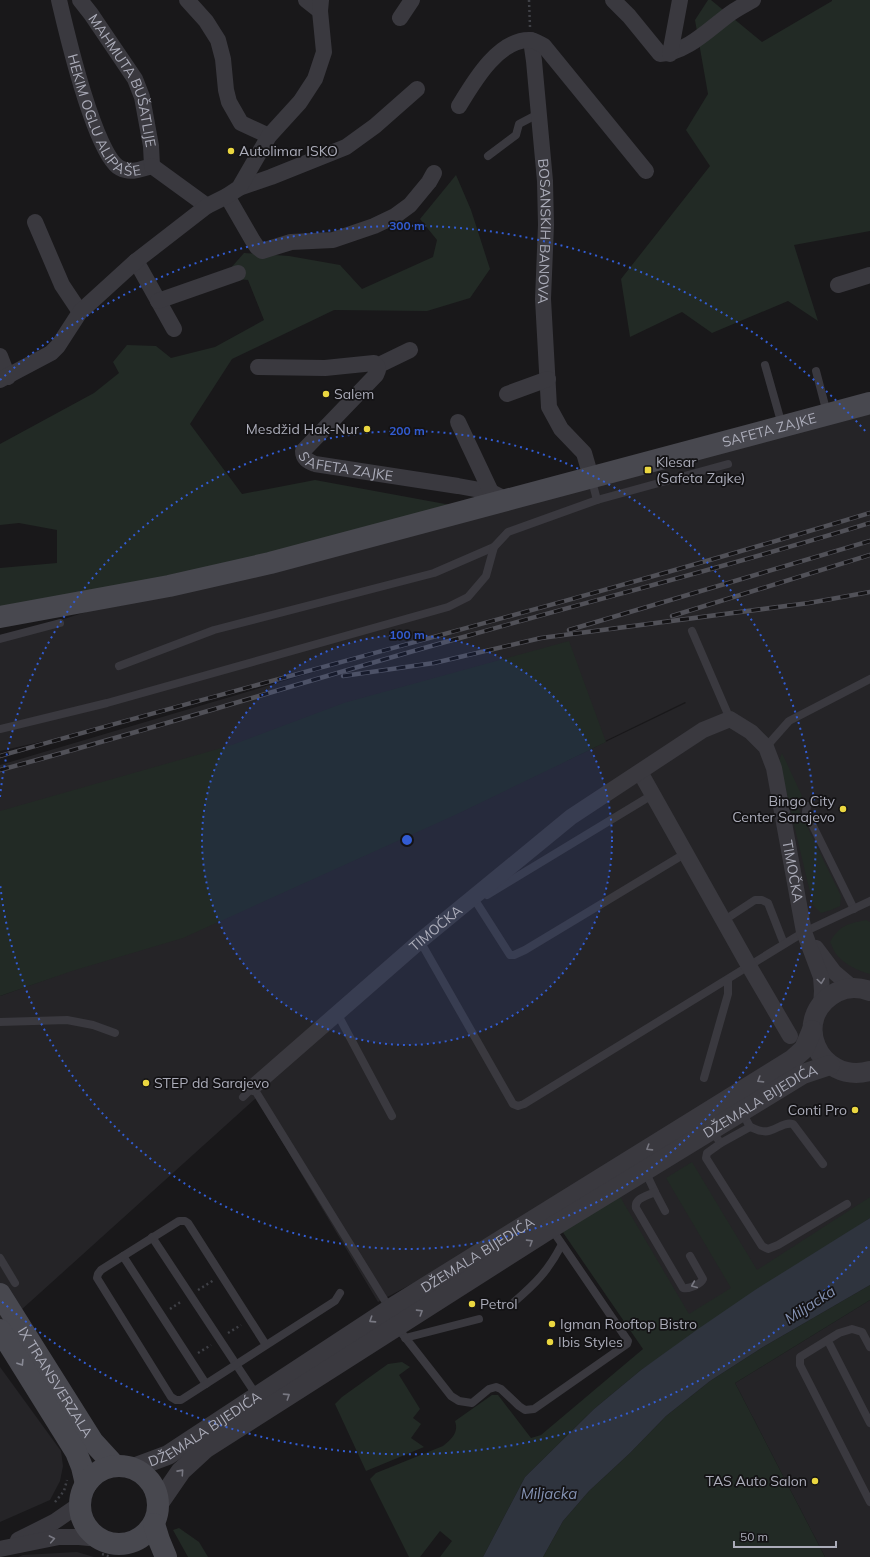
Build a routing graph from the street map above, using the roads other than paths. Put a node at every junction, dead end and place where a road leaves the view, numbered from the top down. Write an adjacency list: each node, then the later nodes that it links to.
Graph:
1 (59, 0): 18 (street, HEKIM OGLU ALIPAŠE)
2 (80, 0): 18 (street, MAHMUTA BUŠATLIJE)
3 (187, 0): 16 (street)
4 (306, 0): 9 (street)
5 (412, 0): 10 (street)
6 (613, 0): 12 (street)
7 (680, 0): 12 (street)
8 (753, 0): 12 (street)
9 (320, 6): 16 (street)
10 (400, 18)
11 (531, 40): 14 (street); 15 (street, BOSANSKIH BANOVA); 19 (street)
12 (670, 54)
13 (417, 89): 21 (street)
14 (459, 106)
15 (538, 114): 17 (lane); 38 (street, BOSANSKIH BANOVA)
16 (269, 136): 21 (street)
17 (488, 156)
18 (152, 166): 22 (street, HEKIM OGLU ALIPAŠE)
19 (646, 171)
20 (434, 173): 21 (street)
21 (233, 192): 22 (street)
22 (207, 206): 24 (street)
23 (35, 222): 29 (street)
24 (136, 261): 28 (street); 29 (street)
25 (238, 273): 28 (street)
26 (870, 275): 27 (street)
27 (838, 286)
28 (158, 301): 30 (street)
29 (80, 312): 37 (street)
30 (174, 329)
31 (410, 350): 34 (street)
32 (0, 356): 37 (street)
33 (765, 364): 43 (lane)
34 (377, 366): 35 (street); 46 (street, SAFETA ZAJKE)
35 (258, 367)
36 (816, 371): 41 (lane)
37 (4, 378)
38 (548, 379): 39 (street); 45 (street, BOSANSKIH BANOVA)
39 (507, 394)
40 (870, 403): 41 (main road, SAFETA ZAJKE)
41 (827, 414): 43 (main road, SAFETA ZAJKE)
42 (458, 422): 46 (street)
43 (782, 426): 45 (main road, SAFETA ZAJKE)
44 (728, 464): 47 (lane)
45 (591, 477): 46 (main road, SAFETA ZAJKE); 47 (lane)
46 (499, 496): 49 (main road, SAFETA ZAJKE)
47 (597, 500): 48 (lane)
48 (494, 547): 55 (lane); 58 (lane)
49 (112, 598): 50 (main road); 52 (main road)
50 (0, 617)
51 (60, 623): 54 (lane)
52 (0, 625)
53 (692, 631): 57 (lane)
54 (0, 639)
55 (119, 666)
56 (870, 679): 59 (lane)
57 (730, 719): 59 (street, TIMOČKA); 60 (street, TIMOČKA)
58 (0, 729)
59 (766, 747): 68 (street, TIMOČKA)
60 (640, 772): 61 (street); 64 (street, TIMOČKA)
61 (652, 795): 63 (street); 64 (lane)
62 (807, 806): 66 (lane)
63 (686, 853): 64 (lane); 67 (street)
64 (475, 899): 69 (street, TIMOČKA)
65 (869, 904): 66 (lane)
66 (854, 909): 68 (lane)
67 (724, 921): 70 (lane); 71 (street)
68 (804, 932): 70 (lane); 73 (street, TIMOČKA); 74 (street, TIMOČKA, one-way to 74)
69 (420, 941): 72 (lane); 75 (street, TIMOČKA)
70 (784, 944): 71 (lane)
71 (749, 966): 72 (lane); 79 (street)
72 (728, 980): 82 (lane)
73 (861, 989): 74 (street, DŽEMALA BIJEDIĆA)
74 (821, 1005): 77 (street, DŽEMALA BIJEDIĆA)
75 (337, 1013): 83 (street, TIMOČKA); 84 (lane)
76 (0, 1022): 78 (lane)
77 (812, 1030): 80 (street, DŽEMALA BIJEDIĆA); 102 (street, DŽEMALA BIJEDIĆA, one-way to 102)
78 (115, 1033)
79 (790, 1036)
80 (830, 1065): 81 (street, DŽEMALA BIJEDIĆA); 85 (street, DŽEMALA BIJEDIĆA)
81 (870, 1071)
82 (704, 1078)
83 (248, 1092): 102 (lane)
84 (392, 1116)
85 (746, 1119): 86 (street, DŽEMALA BIJEDIĆA); 87 (lane)
86 (716, 1137): 88 (street, DŽEMALA BIJEDIĆA); 90 (lane)
87 (823, 1164)
88 (645, 1171): 89 (lane); 92 (street, DŽEMALA BIJEDIĆA)
89 (655, 1192): 91 (lane); 96 (lane, one-way to 89)
90 (848, 1204)
91 (665, 1210)
92 (551, 1228): 94 (lane); 102 (street, DŽEMALA BIJEDIĆA, one-way to 92)
93 (152, 1237): 95 (lane); 105 (lane); 107 (lane)
94 (561, 1246): 100 (lane); 102 (lane)
95 (123, 1256): 108 (lane); 108 (lane)
96 (690, 1256)
97 (0, 1258): 98 (lane)
98 (8, 1288): 111 (main road, IX TRANSVERZALA)
99 (340, 1293): 105 (lane)
100 (514, 1302)
101 (480, 1319): 102 (lane)
102 (397, 1324): 109 (street, DŽEMALA BIJEDIĆA, one-way to 109); 114 (street, DŽEMALA BIJEDIĆA, one-way to 102)
103 (0, 1330): 112 (main road, IX TRANSVERZALA, one-way to 112)
104 (828, 1340): 106 (lane); 110 (lane); 113 (lane)
105 (266, 1345): 107 (lane)
106 (870, 1347)
107 (236, 1364): 108 (lane); 109 (lane)
108 (206, 1384)
109 (258, 1396): 111 (street, DŽEMALA BIJEDIĆA)
110 (870, 1423)
111 (124, 1467): 112 (main road); 114 (main road)
112 (78, 1489): 115 (main road); 117 (street)
113 (870, 1502)
114 (156, 1514): 116 (main road); 119 (main road)
115 (100, 1539): 116 (main road); 117 (street, one-way to 115)
116 (121, 1544): 118 (main road)
117 (0, 1548)
118 (140, 1557)
119 (166, 1557)

